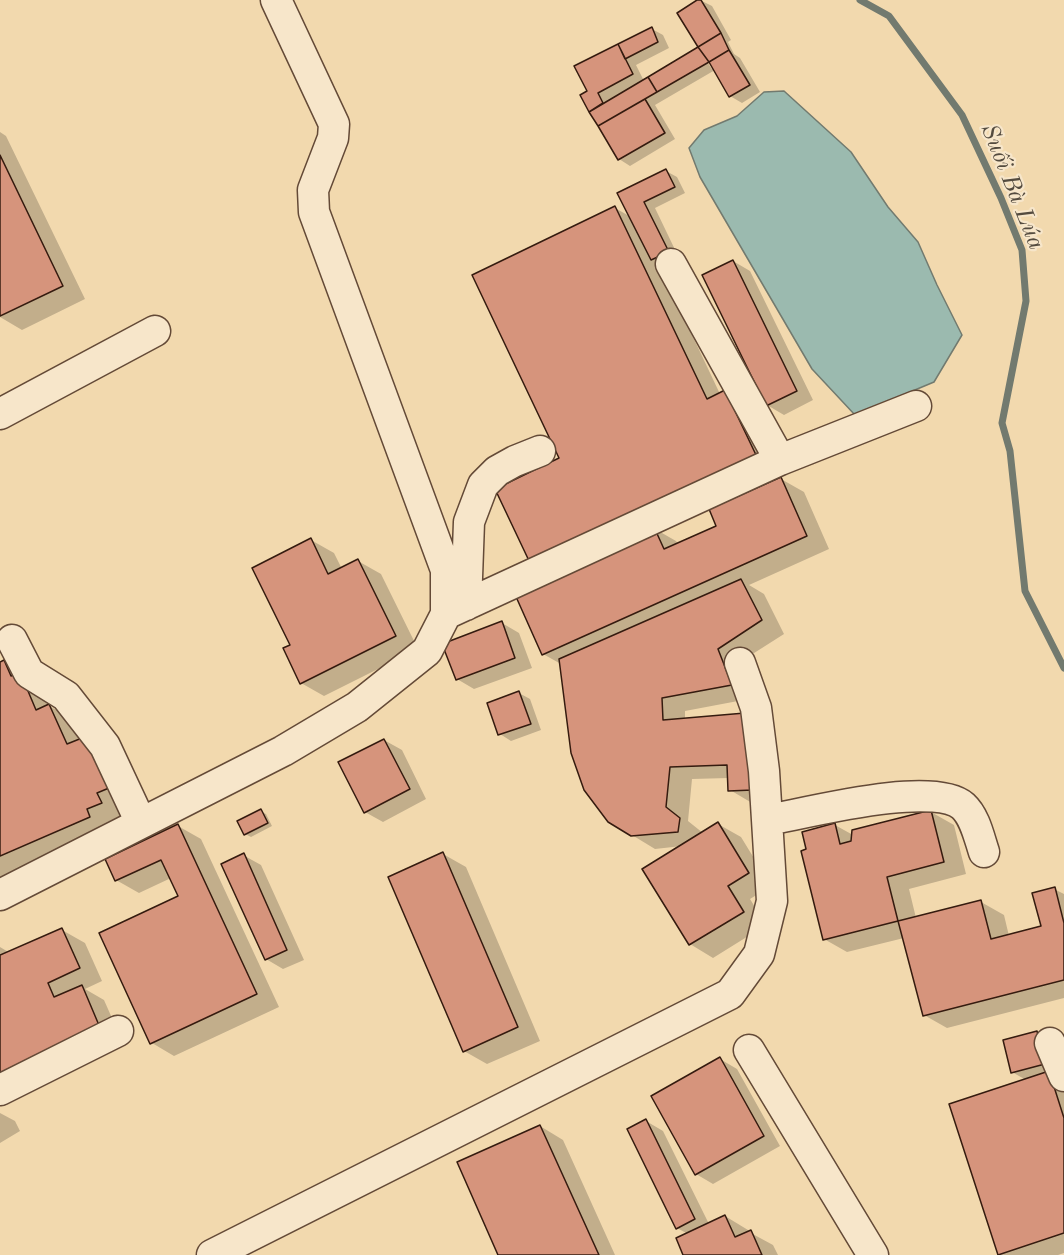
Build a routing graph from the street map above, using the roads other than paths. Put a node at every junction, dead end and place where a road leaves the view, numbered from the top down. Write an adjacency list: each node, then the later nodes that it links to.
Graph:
1 (276, 0): 8 (street)
2 (671, 264): 7 (street)
3 (155, 331): 5 (street)
4 (916, 406): 7 (street)
5 (0, 414)
6 (540, 451): 8 (street)
7 (780, 460): 8 (street)
8 (456, 610): 12 (street)
9 (12, 640): 12 (street)
10 (740, 663): 11 (street)
11 (768, 820): 13 (street); 20 (street)
12 (141, 823): 14 (street)
13 (984, 852)
14 (0, 895)
15 (118, 1031): 19 (street)
16 (1050, 1043): 18 (street)
17 (749, 1050): 21 (street)
18 (1064, 1076)
19 (0, 1090)
20 (212, 1255)
21 (873, 1255)

